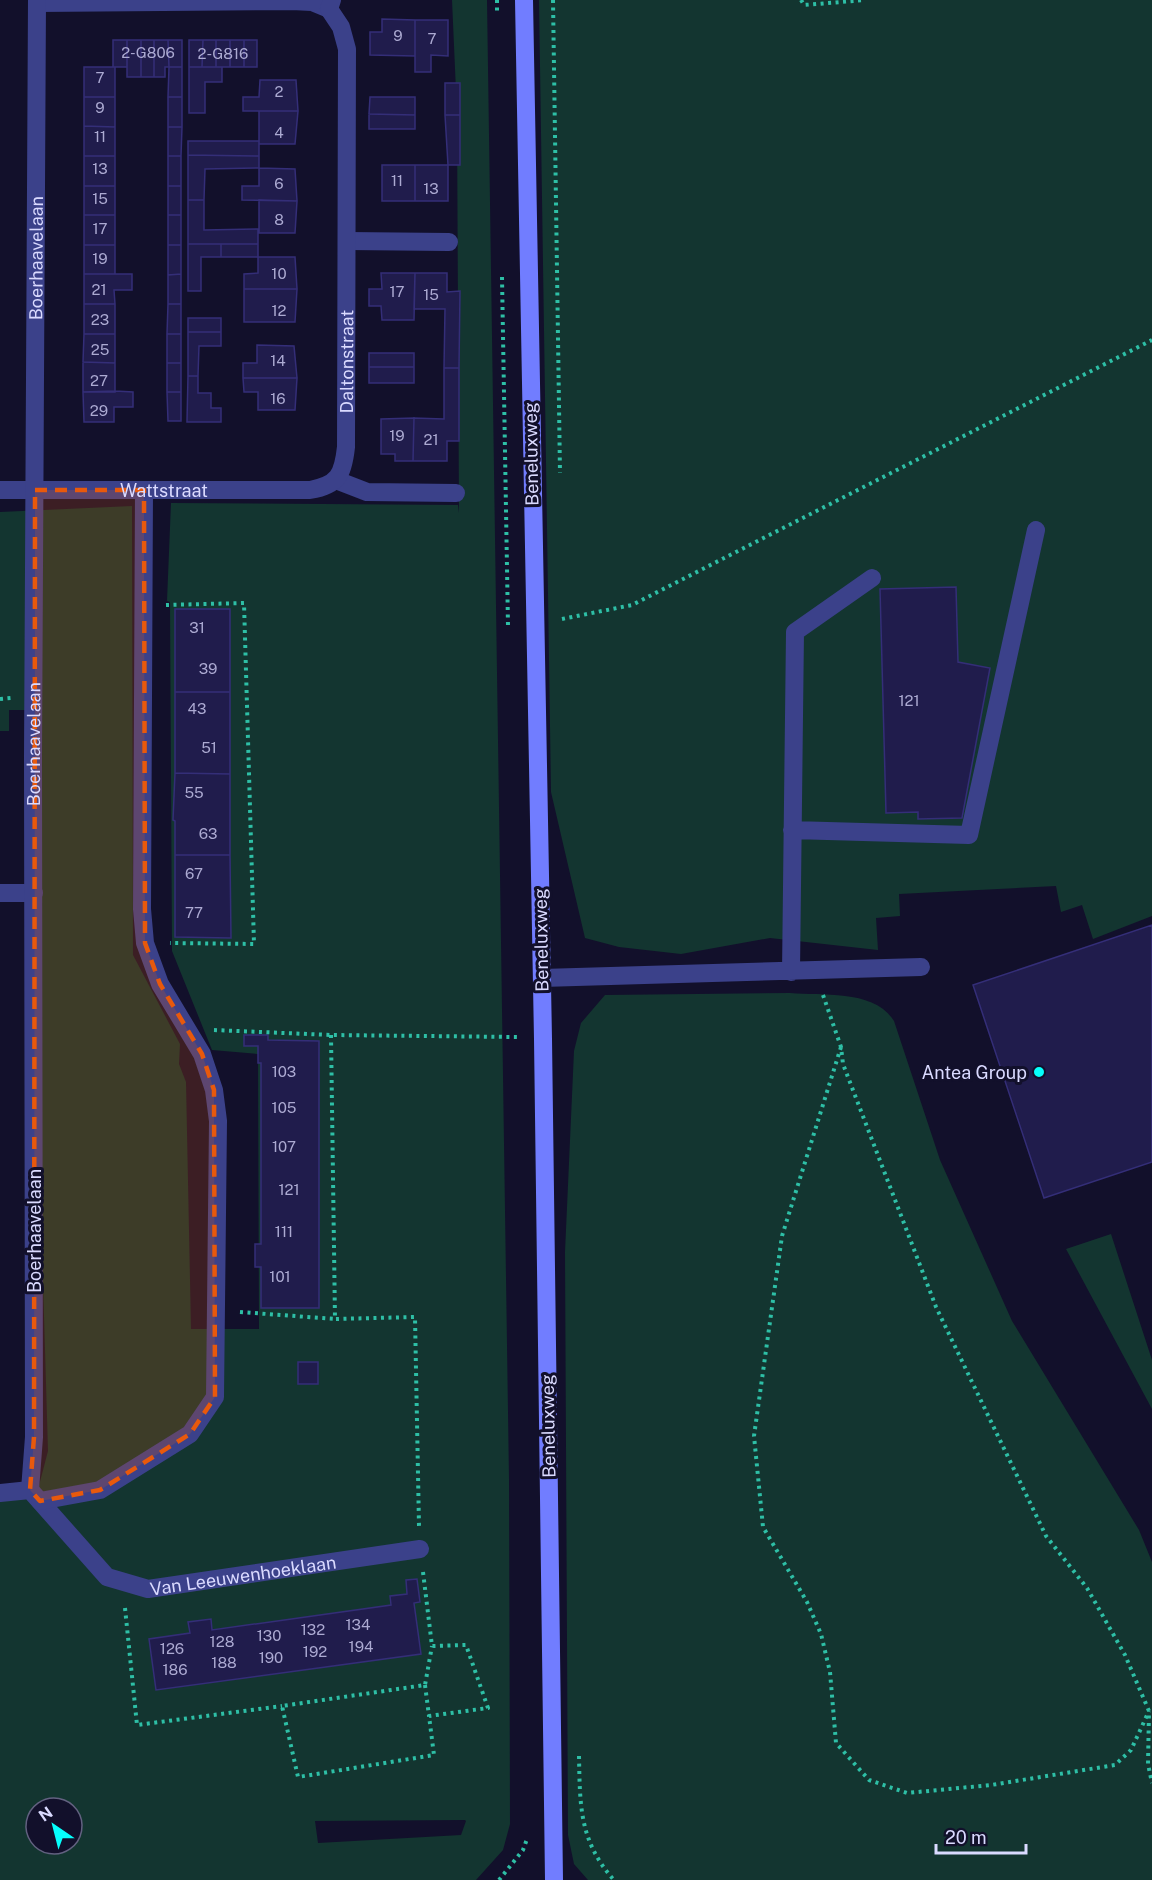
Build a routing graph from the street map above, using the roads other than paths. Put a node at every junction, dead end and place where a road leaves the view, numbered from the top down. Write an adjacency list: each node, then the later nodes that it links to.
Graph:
1 (524, 0): 18 (main road, Beneluxweg)
2 (37, 2): 3 (street, Daltonstraat); 8 (street, Boerhaavelaan)
3 (331, 4): 4 (street, Daltonstraat)
4 (347, 241): 5 (street); 6 (street, Daltonstraat)
5 (449, 242)
6 (332, 484): 9 (street, Wattstraat); 10 (street)
7 (0, 490): 8 (street, Wattstraat)
8 (35, 490): 9 (street, Wattstraat); 15 (street, Boerhaavelaan)
9 (144, 490): 20 (street)
10 (456, 493)
11 (1036, 530): 13 (street)
12 (872, 578): 13 (street)
13 (792, 830): 17 (street)
14 (0, 893): 15 (street)
15 (34, 893): 20 (street, Boerhaavelaan)
16 (921, 967): 17 (street)
17 (791, 972): 18 (street)
18 (542, 978): 22 (main road, Beneluxweg)
19 (0, 1493): 20 (street)
20 (35, 1495): 21 (street, Van Leeuwenhoeklaan)
21 (420, 1549)
22 (555, 1880)

